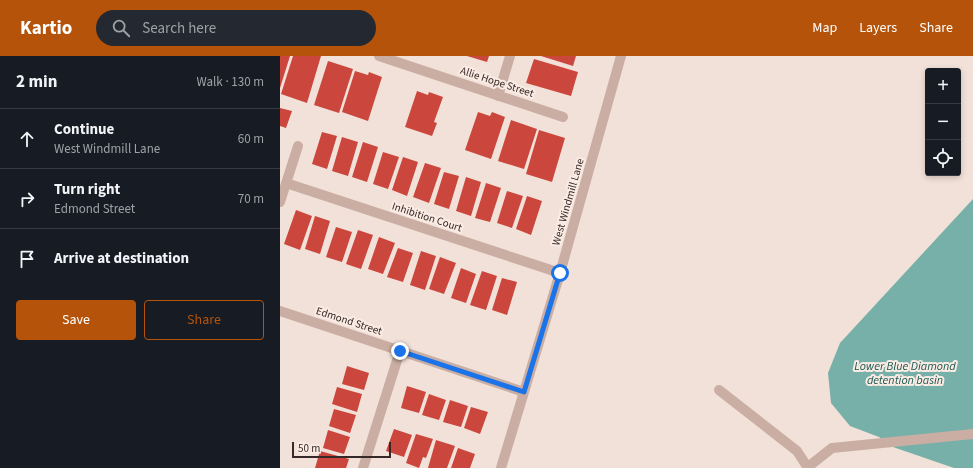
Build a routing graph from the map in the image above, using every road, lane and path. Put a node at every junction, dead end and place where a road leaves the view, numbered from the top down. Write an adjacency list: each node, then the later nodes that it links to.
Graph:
1 (379, 56): 4 (street, Allie Hope Street)
2 (510, 56): 4 (street)
3 (621, 56): 9 (street, West Windmill Lane)
4 (498, 96): 5 (street, Allie Hope Street)
5 (563, 116)
6 (298, 146): 7 (street)
7 (286, 184): 8 (street); 9 (street, Inhibition Court)
8 (280, 202)
9 (560, 273): 13 (street, West Windmill Lane)
10 (280, 312): 11 (street, Edmond Street)
11 (400, 351): 13 (street, Edmond Street); 16 (street)
12 (719, 390): 15 (street)
13 (524, 392): 17 (street, West Windmill Lane)
14 (973, 434): 15 (street)
15 (808, 467)
16 (363, 468)
17 (501, 468)

